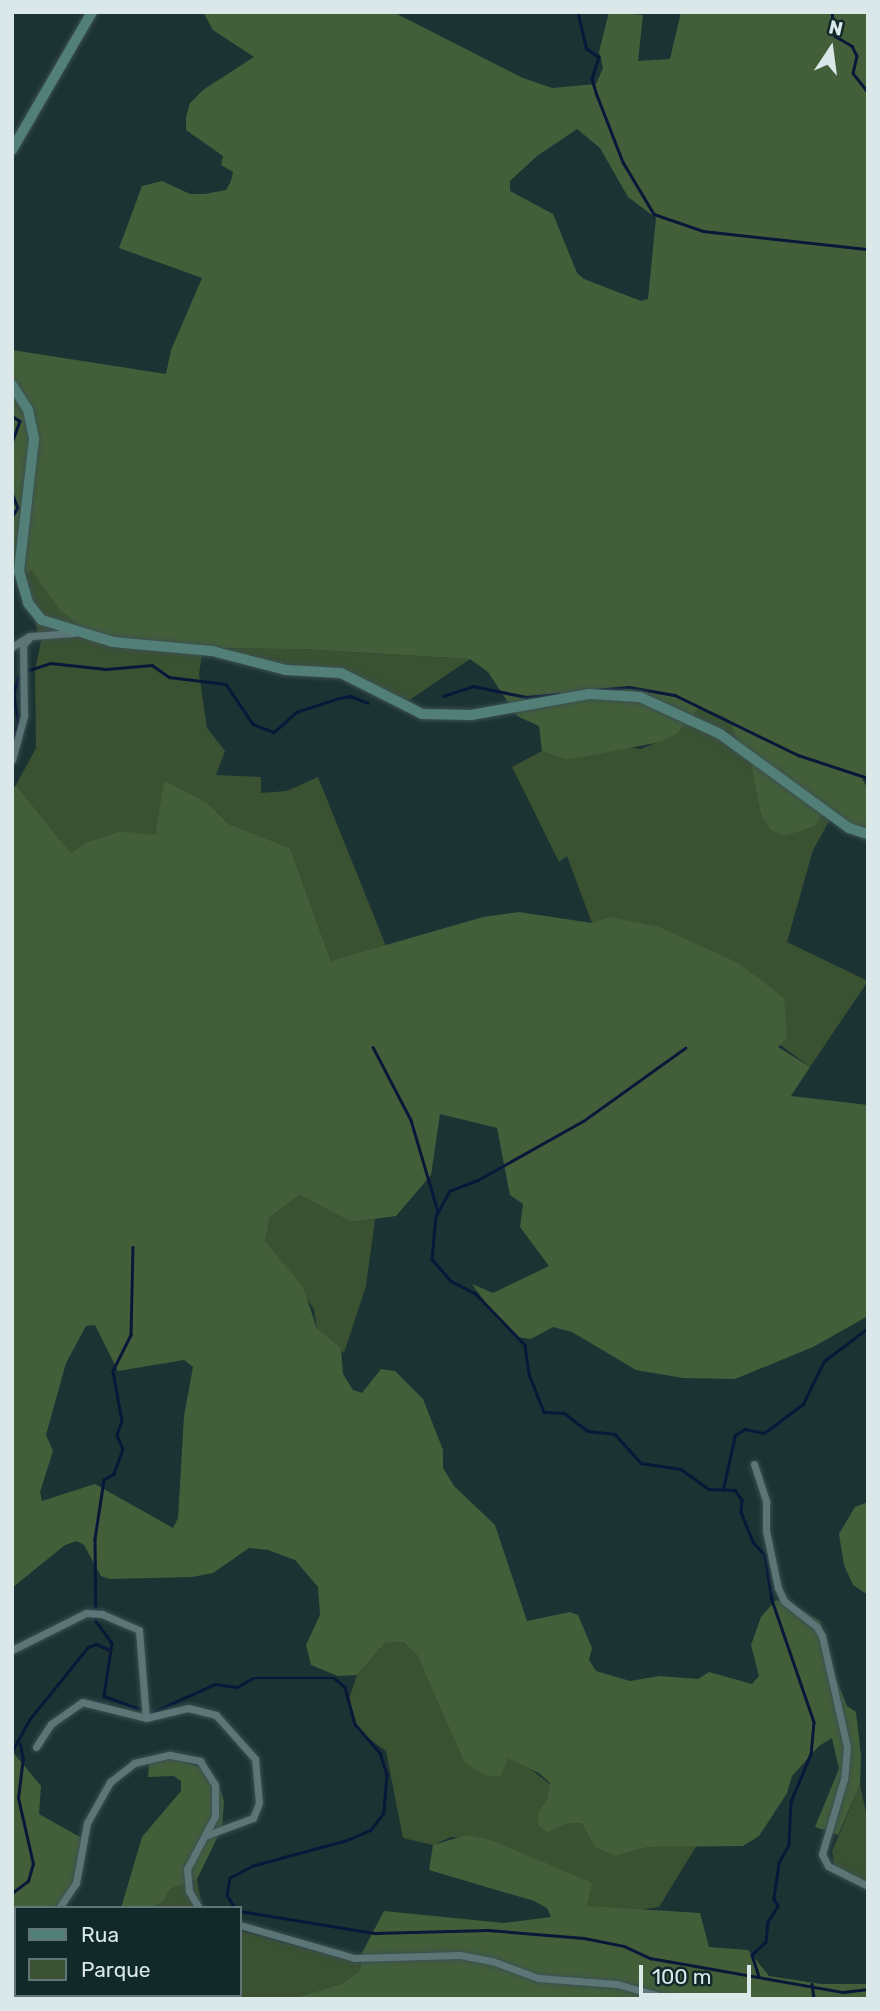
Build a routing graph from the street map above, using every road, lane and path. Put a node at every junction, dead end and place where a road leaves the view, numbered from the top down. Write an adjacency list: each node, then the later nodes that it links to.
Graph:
1 (92, 12): 2 (street)
2 (12, 150)
3 (12, 384): 4 (street)
4 (74, 633): 5 (street); 8 (street)
5 (31, 635): 6 (street); 7 (street)
6 (12, 647)
7 (12, 760)
8 (868, 834)
9 (754, 1464): 14 (street)
10 (12, 1650): 11 (street)
11 (146, 1718): 12 (street); 13 (street)
12 (36, 1747)
13 (206, 1835): 15 (street); 16 (street)
14 (868, 1886)
15 (60, 1906)
16 (197, 1906)
17 (242, 1926): 18 (street)
18 (670, 1999)

